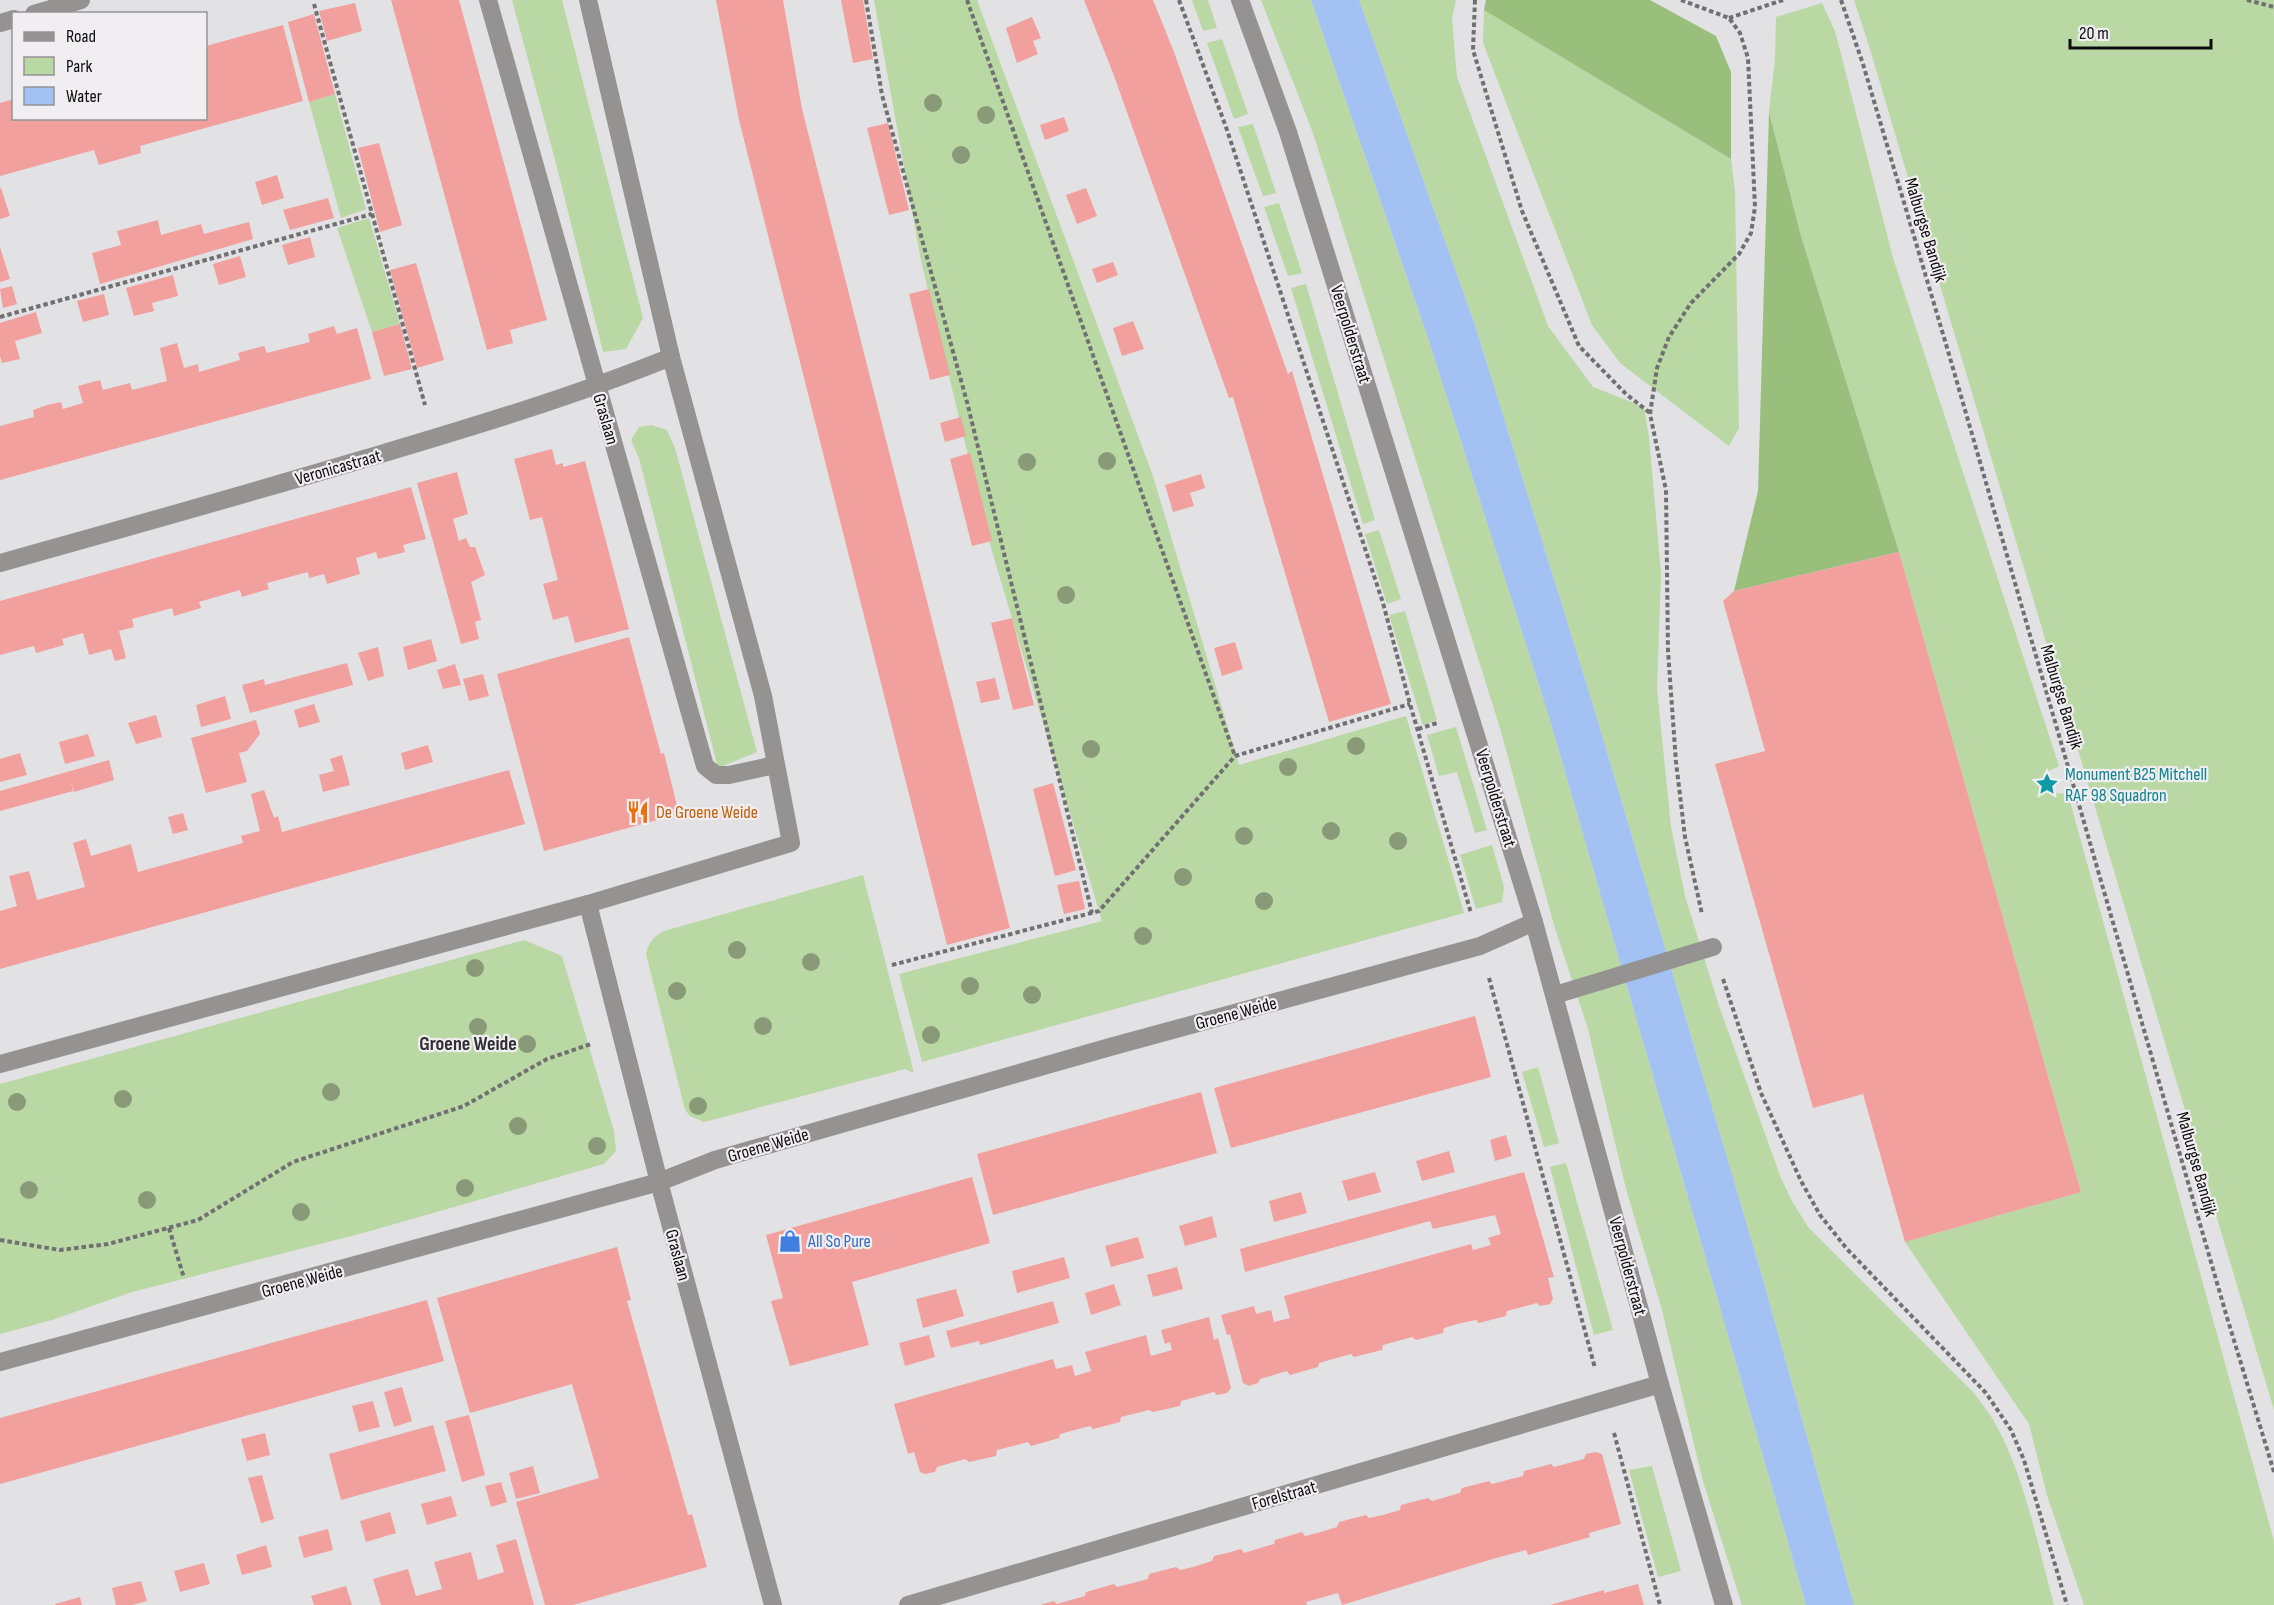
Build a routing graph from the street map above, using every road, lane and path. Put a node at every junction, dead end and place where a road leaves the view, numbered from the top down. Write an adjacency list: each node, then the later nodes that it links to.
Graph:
1 (81, 0): 15 (street)
2 (488, 0): 20 (street, Graslaan)
3 (588, 0): 19 (street)
4 (866, 0): 28 (path)
5 (967, 0): 25 (path)
6 (1179, 0): 24 (path)
7 (1240, 0): 29 (street, Veerpolderstraat)
8 (1475, 0): 21 (path)
9 (1681, 0): 16 (path)
10 (1783, 0): 16 (path)
11 (1841, 0): 43 (path, Malburgse Bandijk)
12 (2247, 0): 14 (path)
13 (314, 4): 17 (path)
14 (2274, 7)
15 (41, 12)
16 (1729, 18): 21 (path)
17 (372, 214): 18 (path); 22 (path)
18 (0, 317)
19 (670, 357): 20 (street, Veronicastraat); 26 (street)
20 (597, 387): 22 (street, Veronicastraat); 26 (street, Graslaan)
21 (1650, 414): 31 (path)
22 (434, 438): 23 (street, Veronicastraat)
23 (0, 563)
24 (1410, 704): 25 (path); 30 (path)
25 (1235, 756): 28 (path)
26 (775, 765): 27 (street)
27 (588, 904): 34 (street, Graslaan); 35 (street)
28 (1092, 913): 32 (path)
29 (1534, 922): 30 (street, Groene Weide); 33 (street, Veerpolderstraat)
30 (1480, 946): 36 (street, Groene Weide); 42 (path)
31 (1713, 947): 33 (street); 48 (path)
32 (892, 965)
33 (1555, 994): 41 (street, Veerpolderstraat)
34 (622, 1036): 36 (street, Graslaan); 37 (path)
35 (0, 1064)
36 (659, 1182): 39 (street, Groene Weide); 44 (street, Graslaan)
37 (169, 1228): 38 (path); 39 (path)
38 (0, 1240)
39 (193, 1311): 40 (street, Groene Weide)
40 (0, 1362)
41 (1660, 1384): 42 (street, Forelstraat); 47 (street, Veerpolderstraat)
42 (1605, 1401): 45 (street, Forelstraat); 46 (path)
43 (2274, 1472)
44 (773, 1605)
45 (908, 1605)
46 (1660, 1605)
47 (1724, 1605)
48 (2067, 1605)

